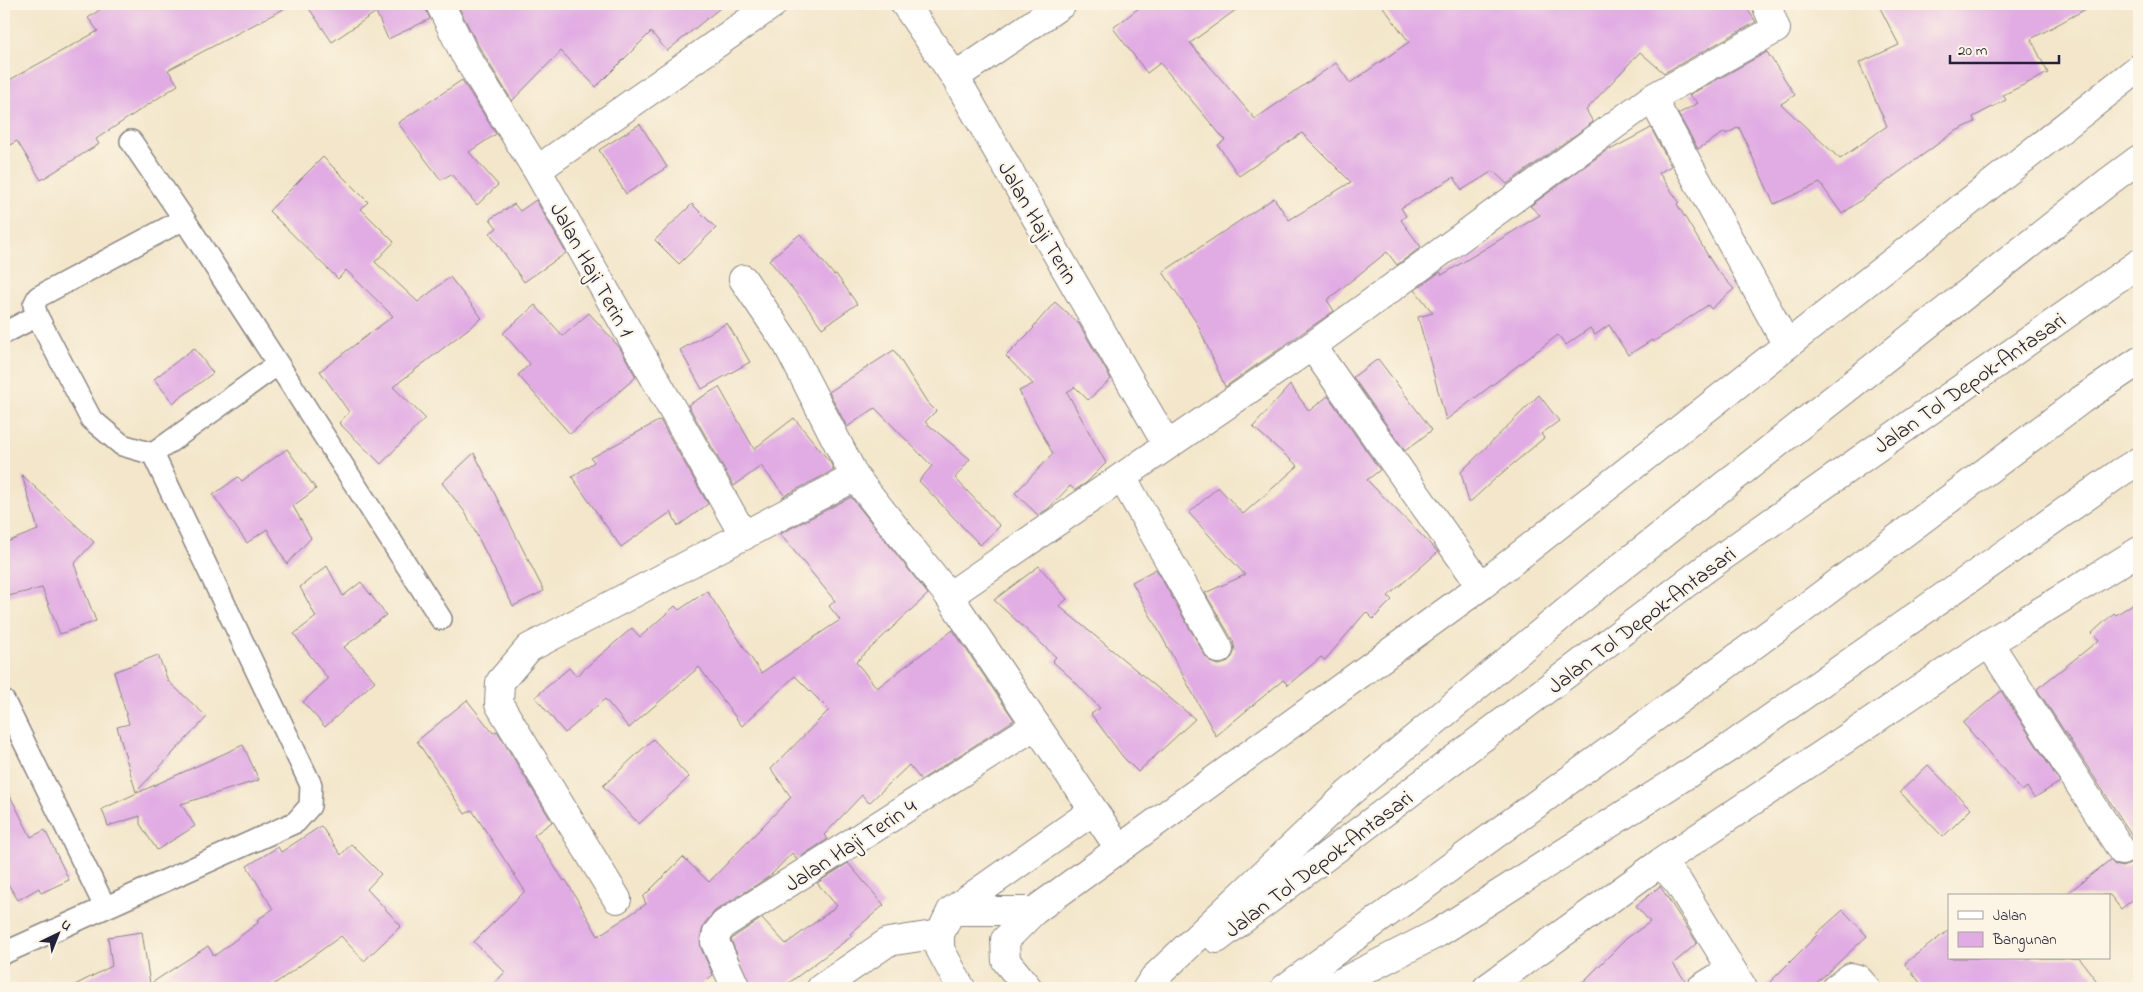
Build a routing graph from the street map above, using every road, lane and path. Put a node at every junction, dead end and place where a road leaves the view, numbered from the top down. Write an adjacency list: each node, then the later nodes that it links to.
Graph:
1 (440, 4): 11 (main road, Jalan Haji Terin 1)
2 (774, 4): 11 (main road)
3 (905, 4): 7 (main road, Jalan Haji Terin)
4 (1062, 4): 7 (main road)
5 (1766, 4): 8 (main road)
6 (2139, 68): 17 (main road)
7 (955, 78): 21 (main road, Jalan Haji Terin)
8 (1652, 98): 17 (main road); 18 (main road)
9 (131, 141): 12 (lane)
10 (2139, 160): 49 (main road)
11 (536, 170): 26 (main road, Jalan Haji Terin 1)
12 (184, 219): 15 (lane); 20 (lane)
13 (2139, 263): 50 (main road, Jalan Tol Depok–Antasari)
14 (743, 279): 24 (main road)
15 (37, 316): 16 (lane); 22 (lane)
16 (4, 333)
17 (1787, 345): 28 (main road)
18 (1312, 346): 21 (main road); 28 (main road)
19 (2139, 361): 51 (main road)
20 (278, 364): 22 (lane); 30 (lane)
21 (1167, 445): 25 (main road)
22 (153, 454): 40 (lane)
23 (2139, 461): 52 (main road)
24 (855, 477): 26 (main road); 29 (main road)
25 (1122, 477): 29 (main road); 32 (main road)
26 (744, 536): 39 (main road)
27 (2139, 551): 31 (main road)
28 (1480, 586): 36 (main road)
29 (950, 596): 34 (main road)
30 (441, 620)
31 (1990, 643): 37 (main road); 38 (main road)
32 (1219, 649)
33 (5, 705): 40 (lane)
34 (1036, 725): 35 (main road); 45 (main road, Jalan Haji Terin 4)
35 (1093, 811): 36 (main road); 42 (main road)
36 (1119, 848): 41 (main road)
37 (2122, 851)
38 (1660, 863): 44 (main road); 53 (main road)
39 (617, 899)
40 (105, 907): 43 (lane)
41 (1034, 911): 42 (main road); 48 (main road)
42 (946, 923): 46 (main road); 47 (main road)
43 (4, 953)
44 (1737, 979): 54 (main road)
45 (736, 988)
46 (822, 988)
47 (961, 988)
48 (1028, 988)
49 (1147, 988)
50 (1152, 988)
51 (1285, 988)
52 (1330, 988)
53 (1487, 988)
54 (1701, 988)
55 (1836, 988): 56 (main road)
56 (1866, 988)

